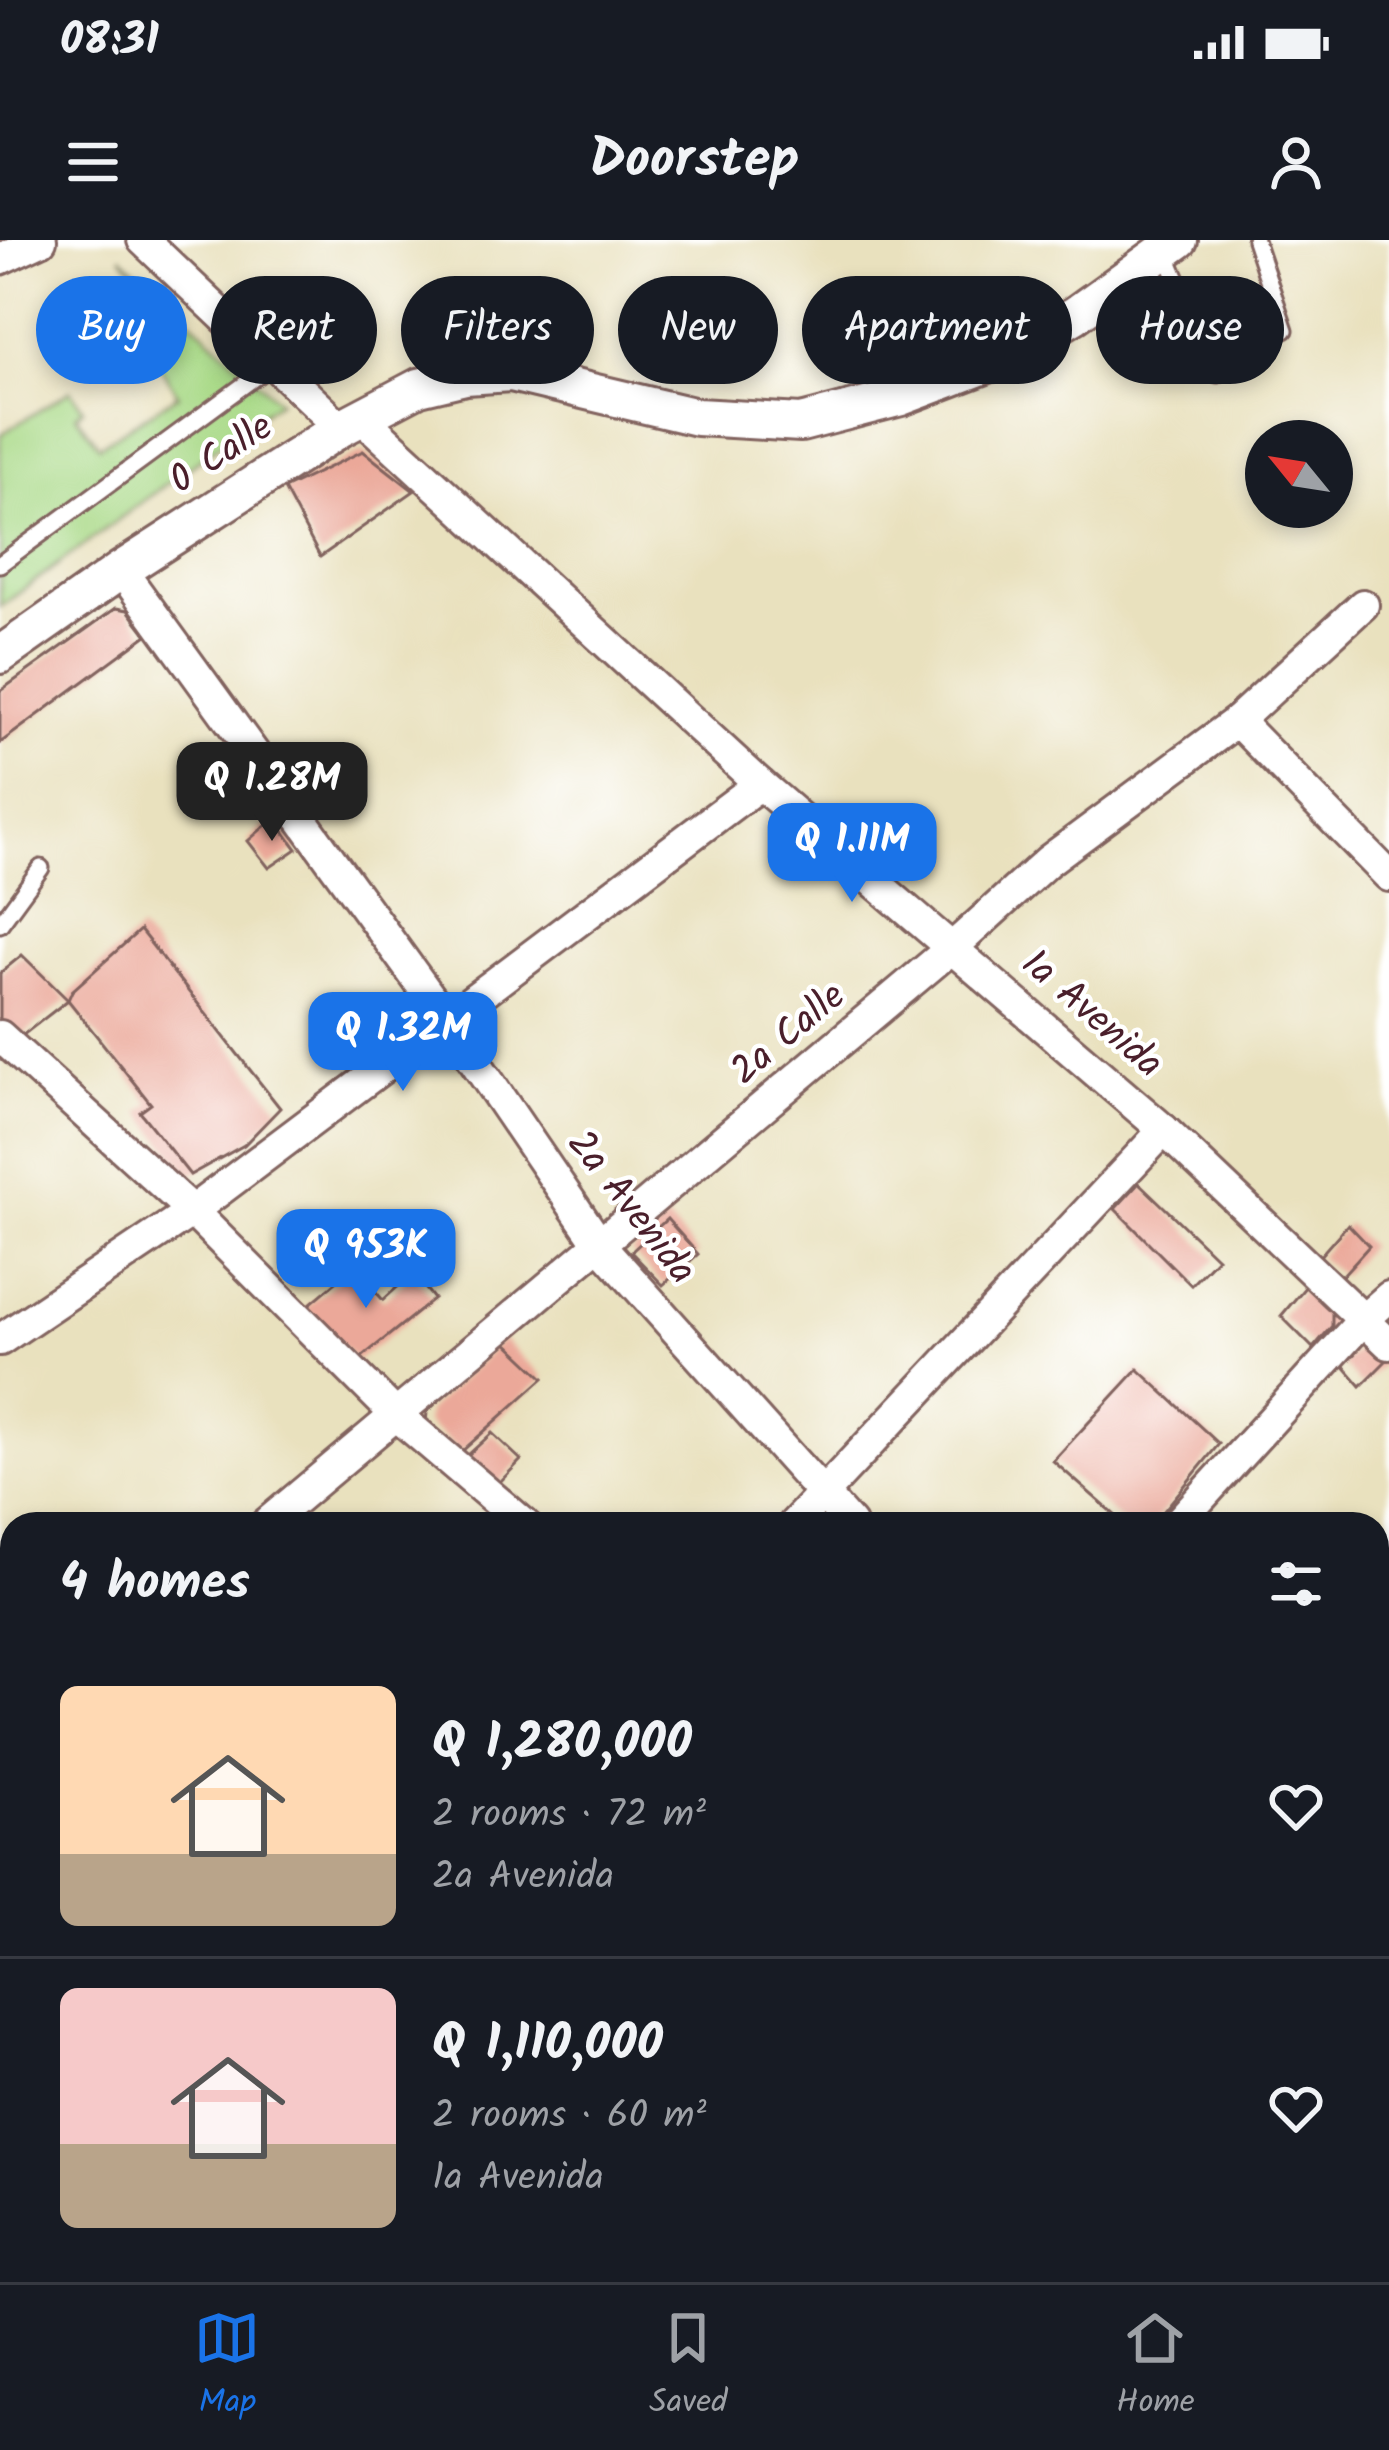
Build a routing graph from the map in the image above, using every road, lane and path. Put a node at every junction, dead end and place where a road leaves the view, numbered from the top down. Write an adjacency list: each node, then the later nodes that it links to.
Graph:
1 (41, 240): 5 (street)
2 (143, 240): 7 (street, 1a Avenida)
3 (1256, 240): 8 (lane)
4 (1172, 245): 6 (lane); 11 (street, 0 Calle)
5 (0, 259)
6 (1183, 276)
7 (211, 304)
8 (1285, 330)
9 (245, 384): 12 (lane)
10 (301, 384): 11 (street, 1a Avenida)
11 (351, 422): 13 (street, 0 Calle); 17 (street, 1a Avenida)
12 (0, 564)
13 (121, 570): 15 (street, 0 Calle); 22 (street, 2a Avenida)
14 (1363, 605): 16 (street, 2a Calle)
15 (0, 655)
16 (1237, 721): 19 (street); 21 (street, 2a Calle)
17 (760, 784): 21 (street, 1a Avenida); 22 (street)
18 (41, 868): 20 (lane)
19 (1389, 876)
20 (0, 924)
21 (953, 947): 24 (street, 1a Avenida); 26 (street, 2a Calle)
22 (446, 1019): 25 (street); 26 (street, 2a Avenida)
23 (0, 1036): 25 (street)
24 (1164, 1130): 28 (street, 1a Avenida); 32 (street)
25 (192, 1211): 29 (street); 31 (street)
26 (601, 1245): 31 (street, 2a Calle); 32 (street, 2a Avenida)
27 (1389, 1297): 28 (street)
28 (1363, 1320): 30 (street, 1a Avenida); 37 (street)
29 (0, 1340)
30 (1389, 1344)
31 (394, 1413): 33 (street, 2a Calle); 34 (street)
32 (823, 1494): 35 (street); 36 (street, 2a Avenida)
33 (280, 1512)
34 (510, 1512)
35 (806, 1512)
36 (839, 1512)
37 (1189, 1512)

